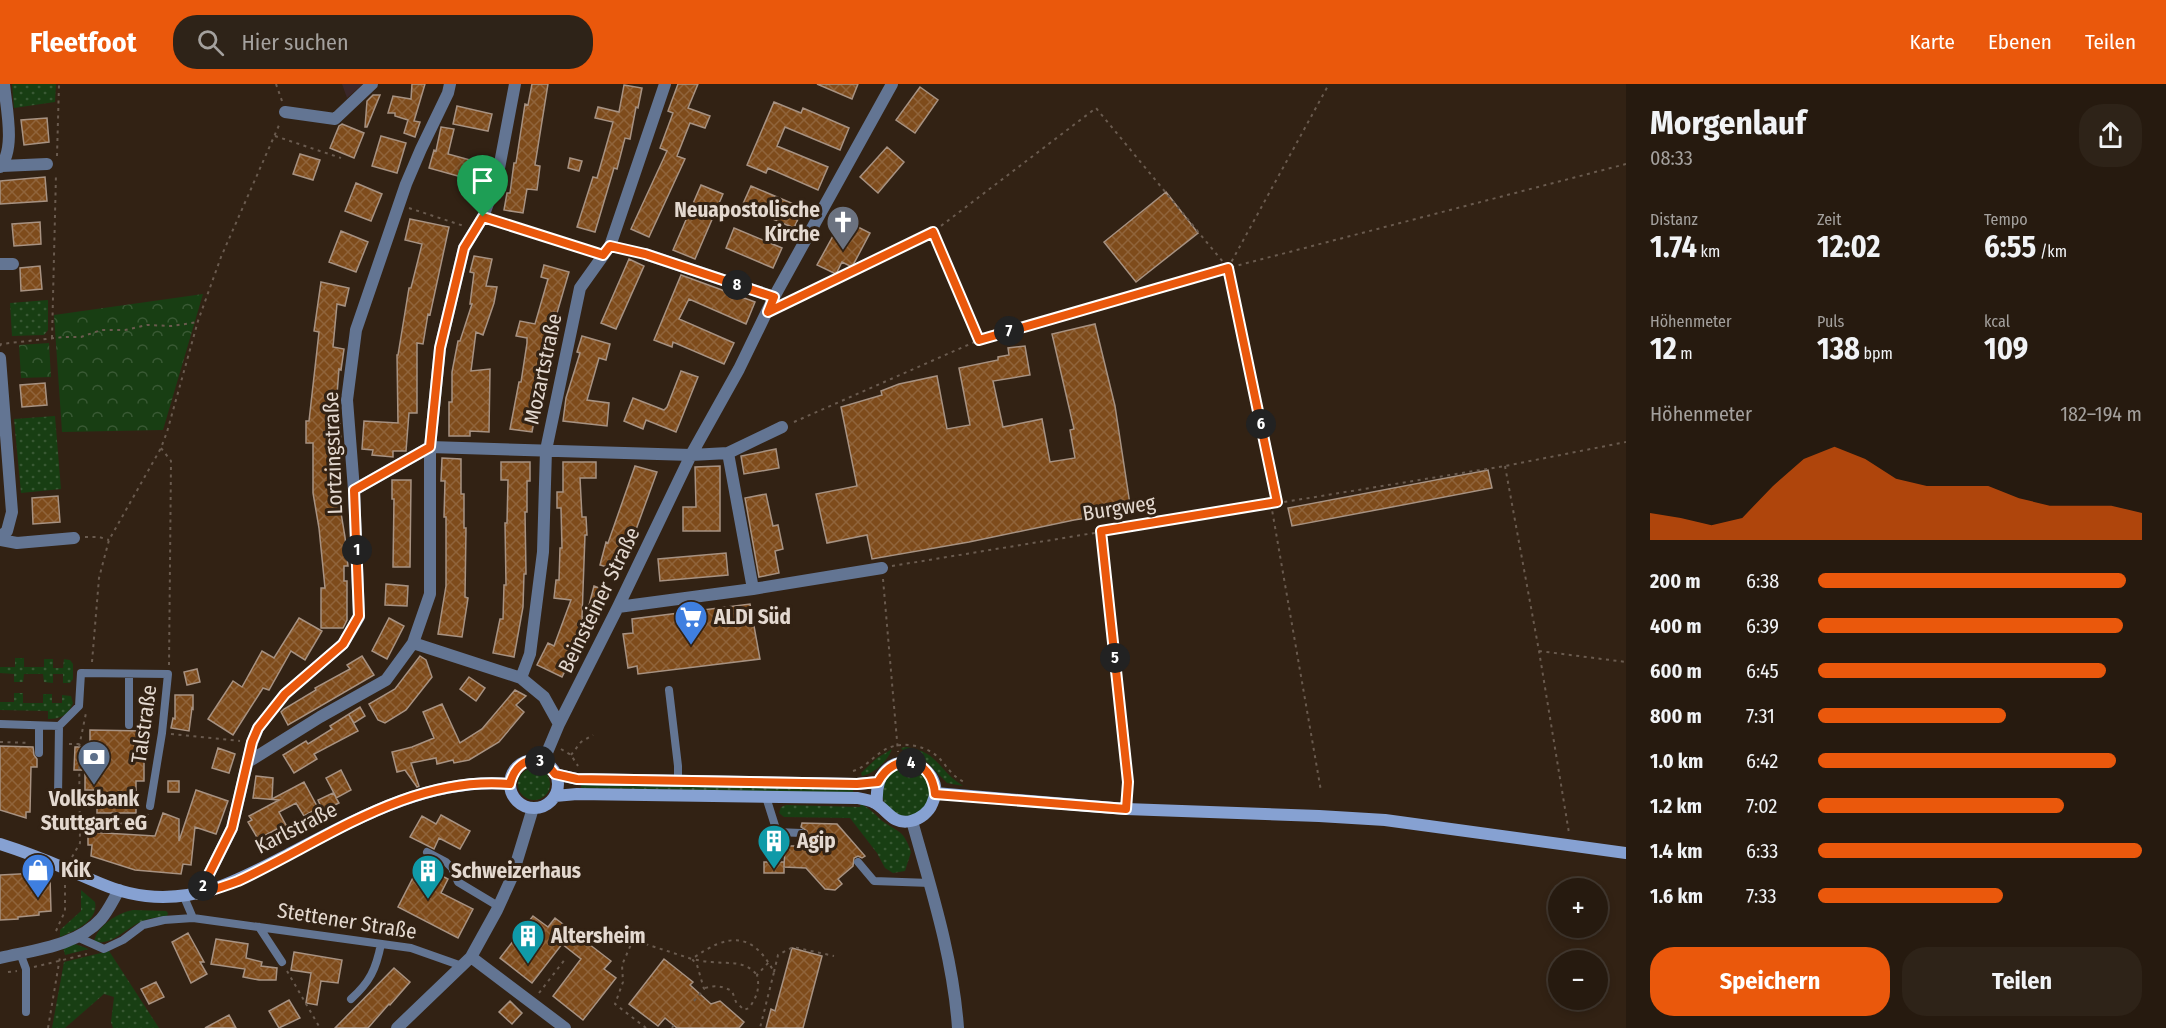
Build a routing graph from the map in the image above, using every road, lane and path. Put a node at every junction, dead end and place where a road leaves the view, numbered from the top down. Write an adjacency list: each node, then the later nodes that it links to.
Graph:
1 (4, 84): 15 (street)
2 (59, 84): 28 (path)
3 (276, 84): 10 (path)
4 (372, 84): 10 (street)
5 (450, 84): 40 (street, Lortzingstraße)
6 (515, 84): 17 (street)
7 (665, 84): 20 (street, Mozartstraße)
8 (892, 84): 25 (street, Beinsteiner Straße)
9 (1329, 84): 24 (path)
10 (285, 112): 11 (path)
11 (275, 136): 12 (path); 27 (path)
12 (341, 158)
13 (46, 164): 15 (street)
14 (1626, 164): 24 (path)
15 (1, 166)
16 (419, 211): 18 (path)
17 (483, 217): 18 (street); 20 (path)
18 (475, 229): 34 (street)
19 (933, 232): 24 (path); 26 (path); 29 (path)
20 (607, 251): 21 (path); 36 (street, Mozartstraße)
21 (645, 254): 25 (street)
22 (0, 264): 23 (street)
23 (13, 264)
24 (1228, 268): 29 (path); 41 (path)
25 (774, 297): 26 (street, Beinsteiner Straße)
26 (768, 312): 38 (street, Beinsteiner Straße)
27 (198, 321): 28 (path); 35 (path)
28 (51, 338): 30 (path)
29 (979, 340): 32 (path)
30 (0, 346)
31 (0, 358): 45 (street)
32 (782, 427): 37 (street)
33 (1626, 442): 39 (path, Burgweg)
34 (430, 447): 36 (street); 40 (street); 50 (street)
35 (160, 448): 46 (path); 55 (path)
36 (546, 450): 38 (street); 56 (street, Mozartstraße)
37 (728, 453): 38 (street); 48 (street)
38 (692, 455): 49 (street, Beinsteiner Straße)
39 (1505, 466): 41 (path, Burgweg); 51 (path)
40 (354, 490): 65 (street, Lortzingstraße)
41 (1277, 502): 42 (path, Burgweg)
42 (1271, 504): 43 (path, Burgweg); 78 (path)
43 (1101, 531): 47 (path, Burgweg); 86 (path)
44 (74, 538): 45 (street); 46 (path)
45 (0, 539)
46 (109, 540): 53 (path)
47 (882, 568): 48 (street); 73 (path)
48 (753, 590): 49 (street)
49 (618, 607): 59 (street, Beinsteiner Straße)
50 (413, 643): 56 (street); 70 (street)
51 (1539, 651): 52 (path); 91 (path)
52 (1626, 662)
53 (92, 674): 54 (lane, Talstraße); 62 (lane)
54 (129, 674): 55 (lane, Talstraße); 60 (lane)
55 (168, 674): 63 (lane, Talstraße)
56 (521, 678): 59 (street)
57 (669, 690): 75 (lane)
58 (0, 724): 61 (lane)
59 (559, 724): 71 (street, Beinsteiner Straße)
60 (129, 725)
61 (39, 726): 62 (lane); 68 (lane)
62 (59, 726): 81 (lane)
63 (162, 733): 65 (path); 84 (lane, Talstraße)
64 (593, 735): 69 (path)
65 (252, 742): 70 (street, Lortzingstraße)
66 (80, 747): 87 (path)
67 (561, 749): 69 (path)
68 (39, 753)
69 (571, 755): 72 (path)
70 (248, 762): 98 (street, Lortzingstraße)
71 (543, 762): 74 (main road); 77 (main road)
72 (578, 765)
73 (851, 772)
74 (555, 774): 75 (main road); 80 (main road)
75 (678, 780): 76 (main road)
76 (878, 782): 79 (main road); 83 (main road)
77 (510, 784): 85 (main road); 98 (main road, Karlstraße)
78 (1321, 791)
79 (935, 794): 86 (main road); 88 (main road)
80 (555, 796): 82 (main road); 85 (main road)
81 (58, 797)
82 (766, 797): 83 (main road); 89 (lane)
83 (877, 804): 88 (main road)
84 (150, 806): 87 (path)
85 (533, 808): 100 (street)
86 (1126, 809): 91 (main road)
87 (81, 819): 95 (path)
88 (912, 821): 96 (street)
89 (801, 832)
90 (0, 844): 95 (main road, Karlstraße)
91 (1568, 845): 93 (main road)
92 (427, 852): 100 (lane)
93 (1626, 853)
94 (858, 862): 96 (lane)
95 (65, 869): 97 (main road, Karlstraße); 104 (path)
96 (930, 883): 128 (street)
97 (119, 890): 99 (main road, Karlstraße); 103 (street)
98 (199, 894): 99 (main road, Karlstraße)
99 (184, 897): 101 (lane)
100 (498, 906): 113 (street)
101 (193, 918): 102 (lane, Stettener Straße); 106 (lane, Stettener Straße)
102 (259, 927): 105 (lane, Stettener Straße); 112 (lane, Stettener Straße)
103 (77, 937): 104 (street); 106 (lane)
104 (57, 944): 107 (street)
105 (381, 944): 113 (lane, Stettener Straße); 118 (lane)
106 (104, 949): 122 (path)
107 (20, 953): 109 (street); 121 (lane)
108 (834, 956): 115 (path)
109 (0, 958)
110 (566, 958): 120 (path)
111 (692, 958): 114 (path); 116 (path); 117 (path); 126 (path)
112 (282, 962): 123 (path)
113 (467, 962): 120 (street, Stettener Straße); 124 (street)
114 (769, 962): 115 (path); 116 (path)
115 (774, 972): 127 (path)
116 (757, 975): 117 (path)
117 (704, 989): 119 (path)
118 (351, 999)
119 (694, 1002)
120 (532, 1003): 125 (street, Stettener Straße)
121 (26, 1012)
122 (48, 1028)
123 (320, 1028)
124 (397, 1028)
125 (565, 1028)
126 (646, 1028)
127 (760, 1028)
128 (958, 1028)

